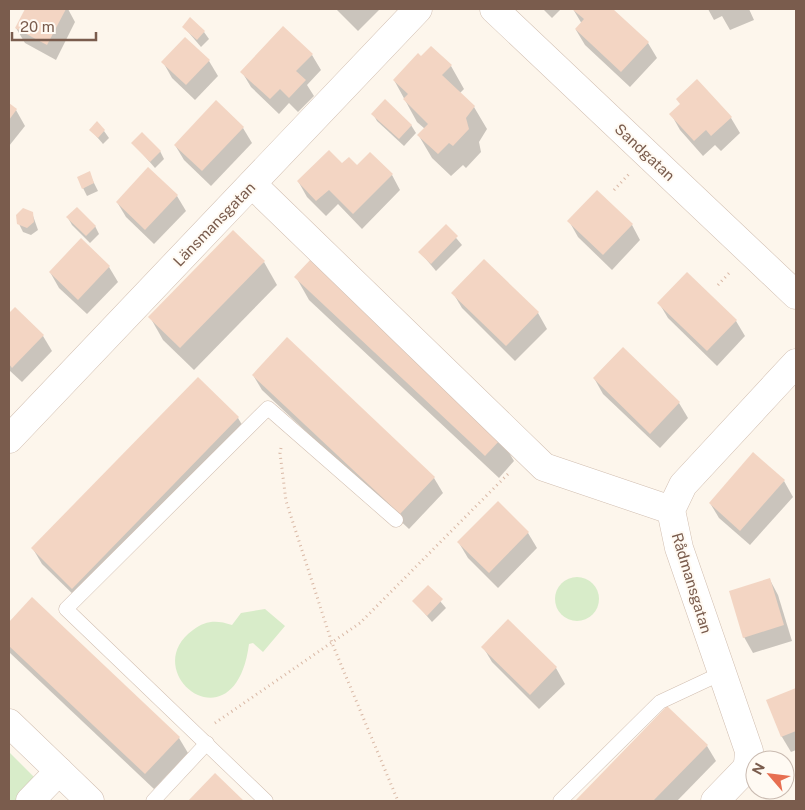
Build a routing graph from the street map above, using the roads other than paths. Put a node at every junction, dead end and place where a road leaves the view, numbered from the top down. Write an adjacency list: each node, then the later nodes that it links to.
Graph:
1 (418, 9): 3 (street, Länsmansgatan)
2 (494, 9): 4 (street, Sandgatan)
3 (252, 184): 6 (street, Länsmansgatan); 7 (street)
4 (796, 295)
5 (796, 364): 7 (street)
6 (9, 439)
7 (671, 510): 9 (street, Rådmansgatan)
8 (396, 520): 11 (lane)
9 (722, 673): 17 (lane); 18 (street, Rådmansgatan)
10 (9, 723): 12 (street)
11 (203, 740): 15 (lane); 16 (lane)
12 (59, 772): 13 (street); 14 (street)
13 (30, 801)
14 (90, 801)
15 (153, 801)
16 (266, 801)
17 (560, 801)
18 (715, 801)

